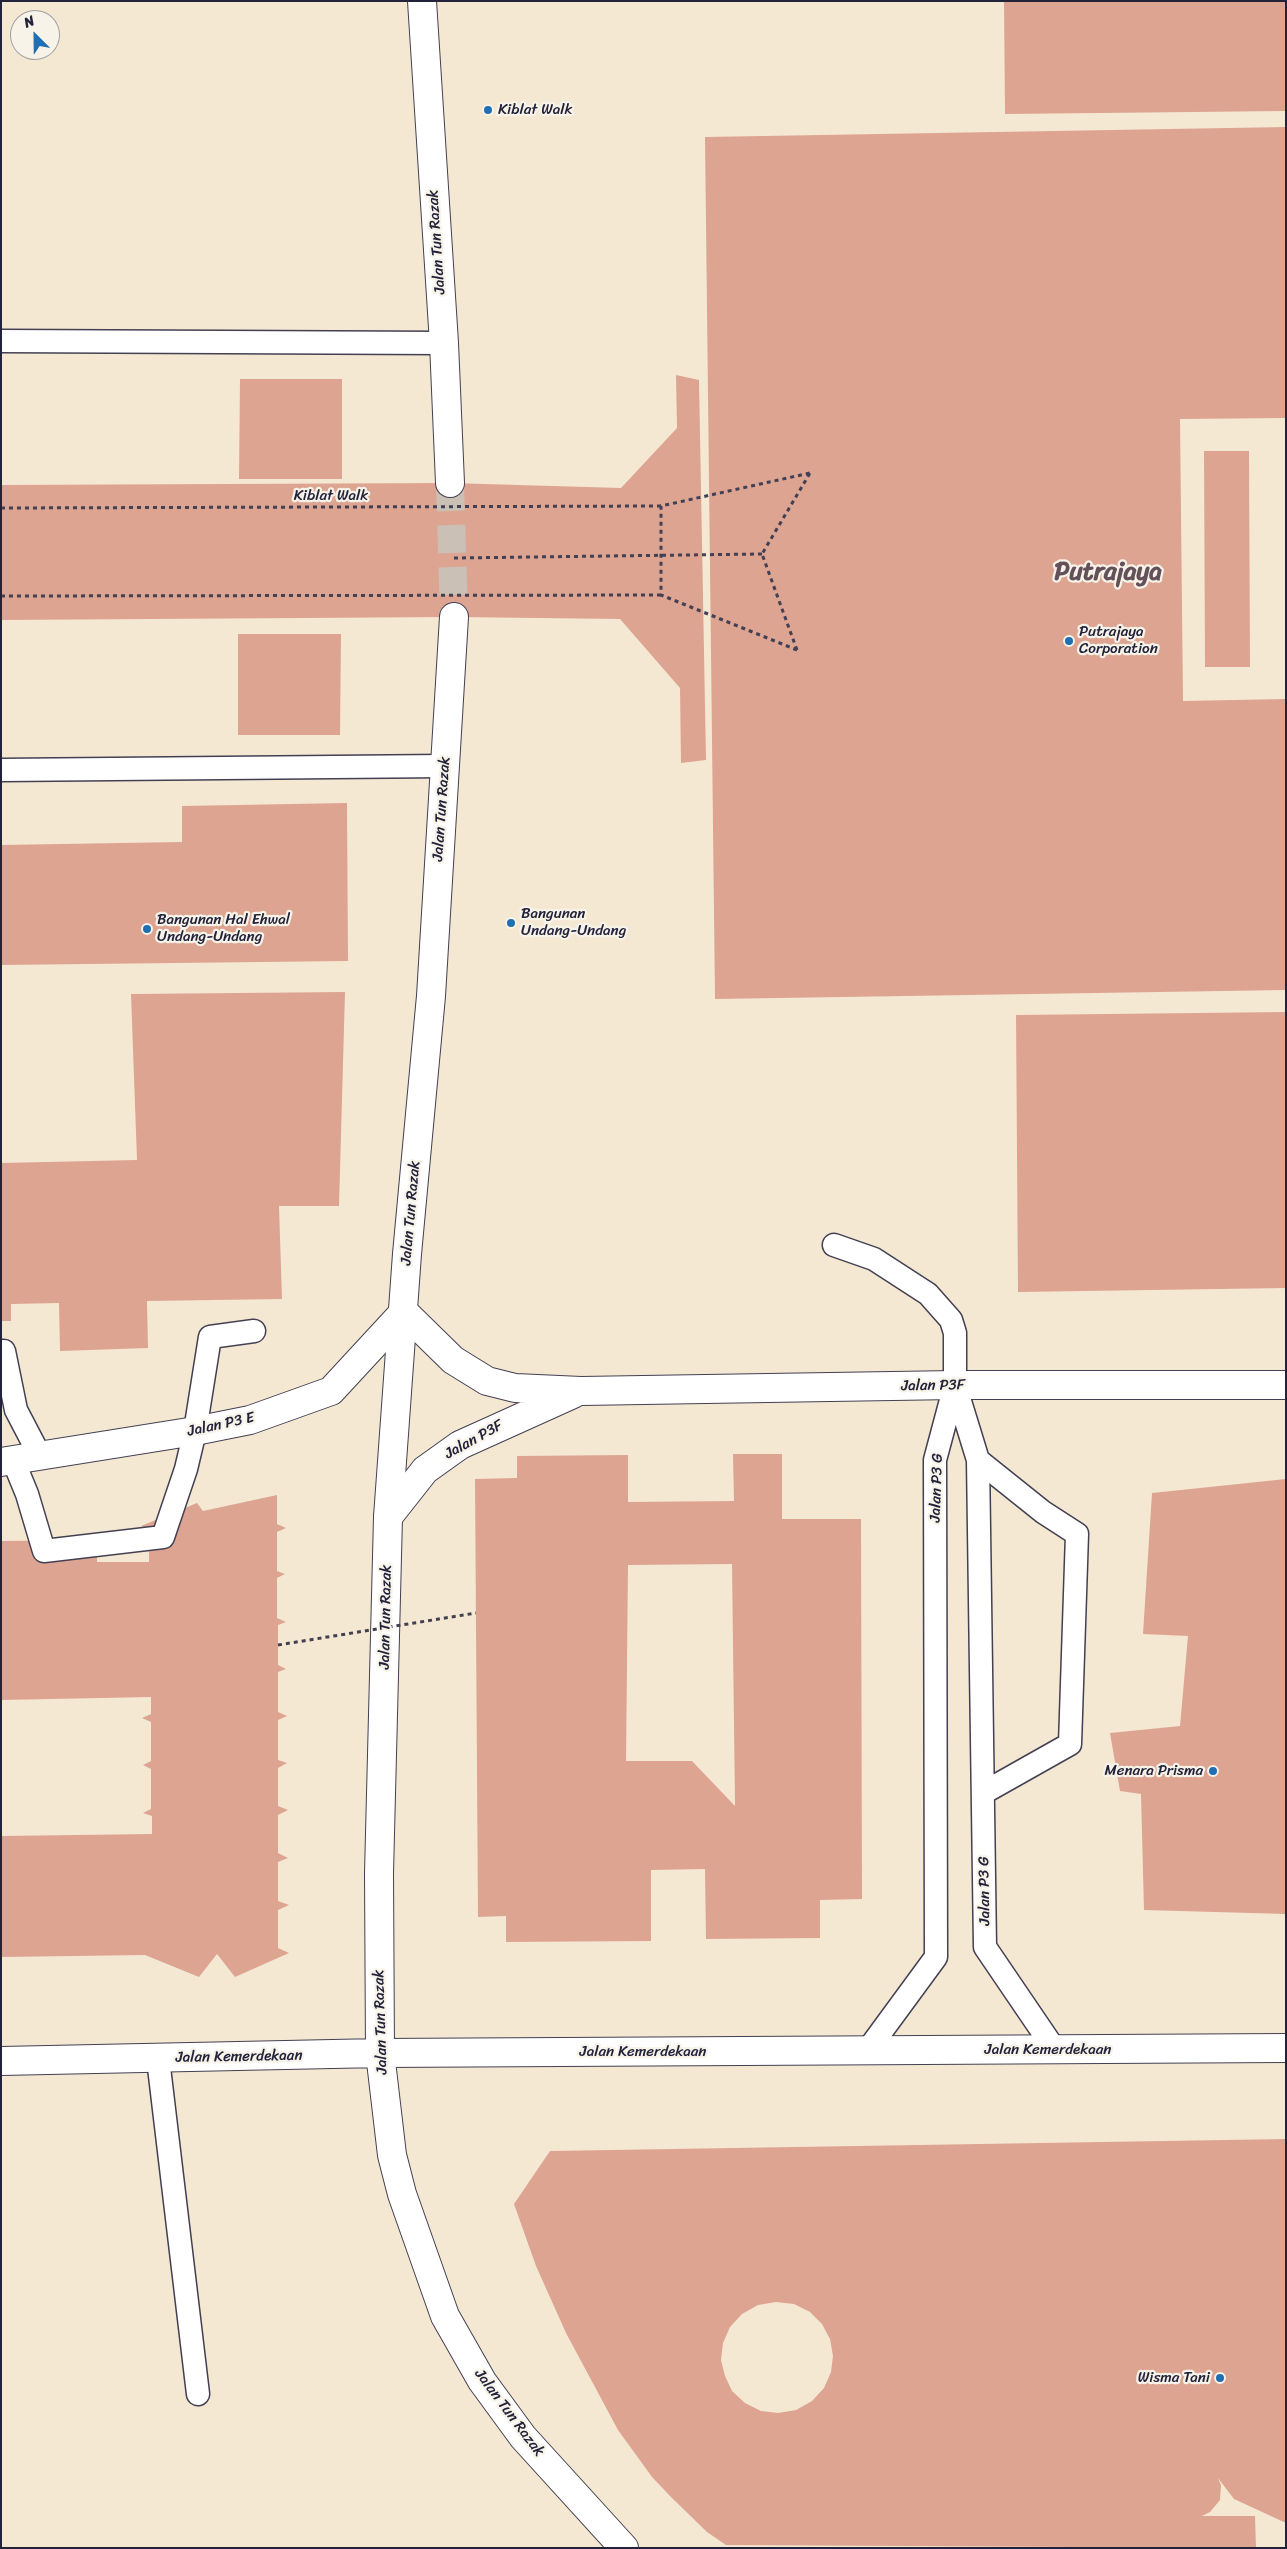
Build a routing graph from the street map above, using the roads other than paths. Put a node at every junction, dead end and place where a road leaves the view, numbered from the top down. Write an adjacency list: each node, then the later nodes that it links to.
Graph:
1 (422, 1): 3 (street, Jalan Tun Razak)
2 (1, 341): 3 (lane)
3 (444, 343): 4 (street, Jalan Tun Razak)
4 (450, 483)
5 (454, 617): 6 (street, Jalan Tun Razak)
6 (445, 766): 7 (lane); 9 (street, Jalan Tun Razak)
7 (1, 770)
8 (834, 1245): 12 (lane)
9 (404, 1312): 14 (street, Jalan P3F); 15 (street, Jalan P3 E); 19 (street, Jalan Tun Razak)
10 (254, 1331): 15 (lane)
11 (1, 1351): 16 (lane)
12 (955, 1385): 13 (street, Jalan P3F); 14 (street, Jalan P3F); 17 (lane, Jalan P3 G); 23 (lane, Jalan P3 G)
13 (1286, 1385)
14 (581, 1391): 19 (street, Jalan P3F)
15 (195, 1431): 16 (street, Jalan P3 E); 18 (lane)
16 (40, 1456): 18 (street, Jalan P3 E)
17 (978, 1460): 20 (lane, Jalan P3 G); 20 (lane)
18 (7, 1461)
19 (388, 1517): 24 (street, Jalan Tun Razak)
20 (983, 1793): 22 (lane, Jalan P3 G)
21 (1286, 2048): 22 (street, Jalan Kemerdekaan)
22 (1055, 2050): 23 (street, Jalan Kemerdekaan)
23 (867, 2051): 24 (street, Jalan Kemerdekaan)
24 (380, 2053): 25 (street, Jalan Kemerdekaan); 28 (street, Jalan Tun Razak)
25 (158, 2059): 26 (street, Jalan Kemerdekaan); 27 (lane)
26 (1, 2061)
27 (198, 2394)
28 (624, 2548)

